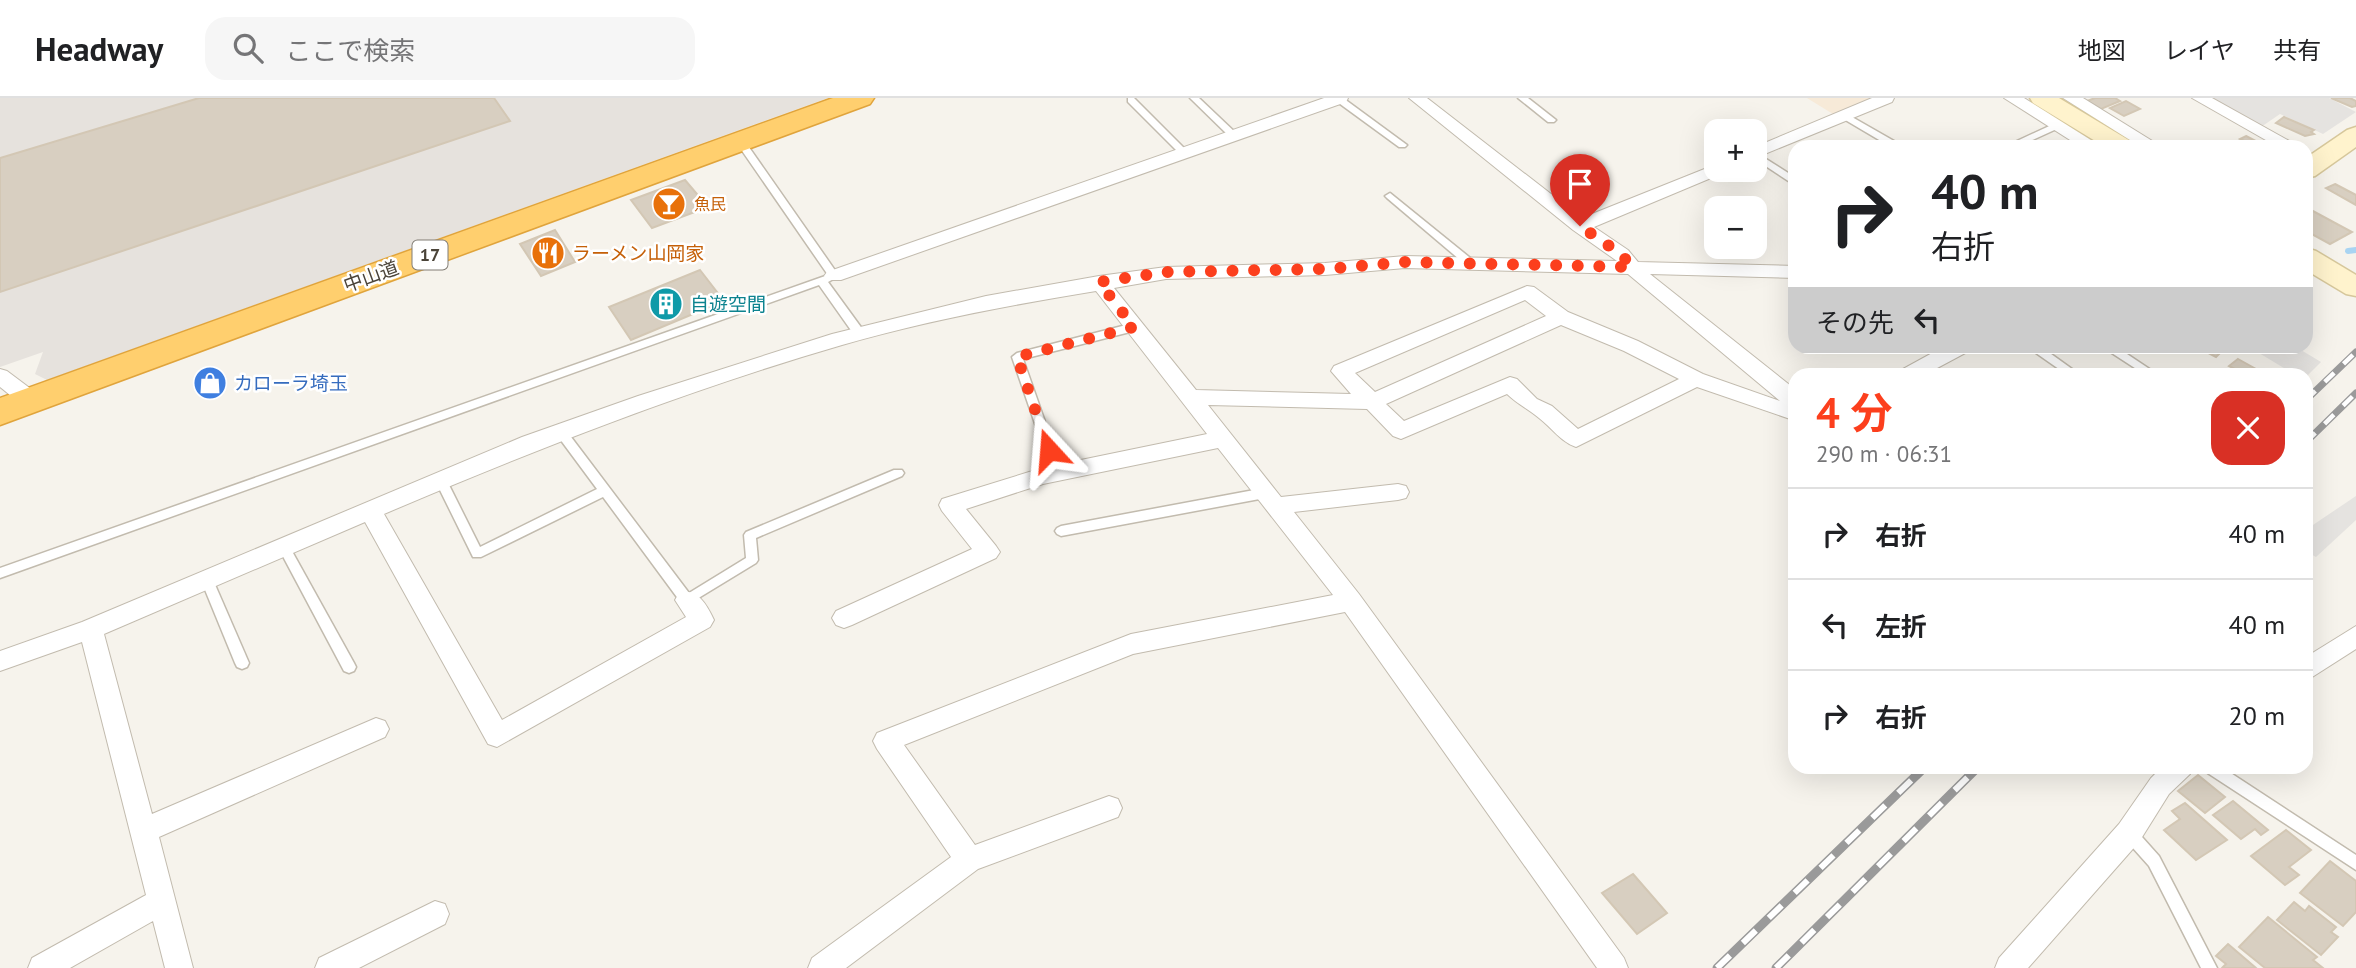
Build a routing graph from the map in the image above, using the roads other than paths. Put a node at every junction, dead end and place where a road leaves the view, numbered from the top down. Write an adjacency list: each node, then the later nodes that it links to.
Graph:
1 (860, 98): 25 (highway, 中山道 / 17)
2 (1194, 98): 16 (lane)
3 (1340, 98): 16 (street); 26 (lane)
4 (1417, 98): 34 (street)
5 (1522, 98): 13 (lane)
6 (1886, 98): 12 (street)
7 (2012, 98): 14 (street)
8 (2042, 98): 22 (main road)
9 (2071, 98): 23 (street)
10 (2200, 98): 24 (street)
11 (1131, 100): 28 (lane)
12 (1845, 116): 18 (street); 19 (lane)
13 (1551, 120)
14 (2058, 125): 20 (lane); 21 (street)
15 (2356, 135): 29 (main road)
16 (1234, 136): 28 (street)
17 (1788, 140): 27 (street)
18 (1788, 140)
19 (1886, 140)
20 (2025, 140)
21 (2096, 140)
22 (2102, 140)
23 (2142, 140)
24 (2278, 140)
25 (741, 142): 39 (lane); 55 (highway, 中山道 / 17)
26 (1402, 145)
27 (1767, 149)
28 (1184, 153): 39 (street)
29 (2313, 160)
30 (1767, 162): 32 (lane)
31 (1704, 174): 34 (street)
32 (1788, 177)
33 (1390, 196): 36 (lane)
34 (1580, 226): 37 (street)
35 (2313, 261): 41 (main road)
36 (1470, 263): 37 (street); 40 (street)
37 (1632, 267): 38 (street); 53 (street)
38 (1788, 272)
39 (828, 279): 44 (lane); 70 (lane)
40 (1099, 282): 43 (street); 44 (street)
41 (2356, 287)
42 (1561, 317): 52 (street); 56 (street); 56 (street)
43 (1134, 327): 54 (street); 62 (lane)
44 (859, 334): 59 (street)
45 (1947, 354): 48 (street)
46 (2043, 354): 49 (lane)
47 (2119, 354): 50 (lane)
48 (1921, 368)
49 (2064, 368)
50 (2141, 368)
51 (0, 376): 55 (street)
52 (1696, 379): 56 (street); 57 (street)
53 (1788, 396)
54 (1189, 397): 56 (street); 60 (street)
55 (32, 400): 58 (highway, 中山道 / 17)
56 (1371, 402)
57 (1788, 411)
58 (0, 412)
59 (561, 432): 63 (street); 64 (lane)
60 (1223, 439): 62 (street); 66 (street)
61 (898, 473): 72 (lane)
62 (1057, 473): 74 (street)
63 (441, 480): 64 (lane); 67 (street)
64 (605, 491): 72 (lane)
65 (1398, 492): 66 (street)
66 (1270, 499): 68 (lane); 73 (street)
67 (370, 510): 69 (street); 72 (street)
68 (1061, 531)
69 (284, 547): 71 (street); 80 (lane)
70 (0, 573)
71 (207, 580): 75 (street); 78 (lane)
72 (687, 600)
73 (1351, 601): 87 (street); 95 (street)
74 (845, 618)
75 (91, 629): 77 (street); 85 (street)
76 (2356, 636): 79 (street)
77 (0, 661)
78 (242, 663)
79 (2313, 666)
80 (349, 667)
81 (376, 729): 85 (street)
82 (2173, 774): 86 (street)
83 (2220, 774): 88 (lane)
84 (1109, 808): 87 (street)
85 (144, 831): 89 (street)
86 (2129, 833): 96 (street); 97 (lane)
87 (969, 860): 94 (street)
88 (2356, 863)
89 (162, 901): 91 (street); 92 (street)
90 (435, 914): 93 (street)
91 (42, 968)
92 (179, 968)
93 (329, 968)
94 (822, 968)
95 (1614, 968)
96 (2008, 968)
97 (2209, 968)

